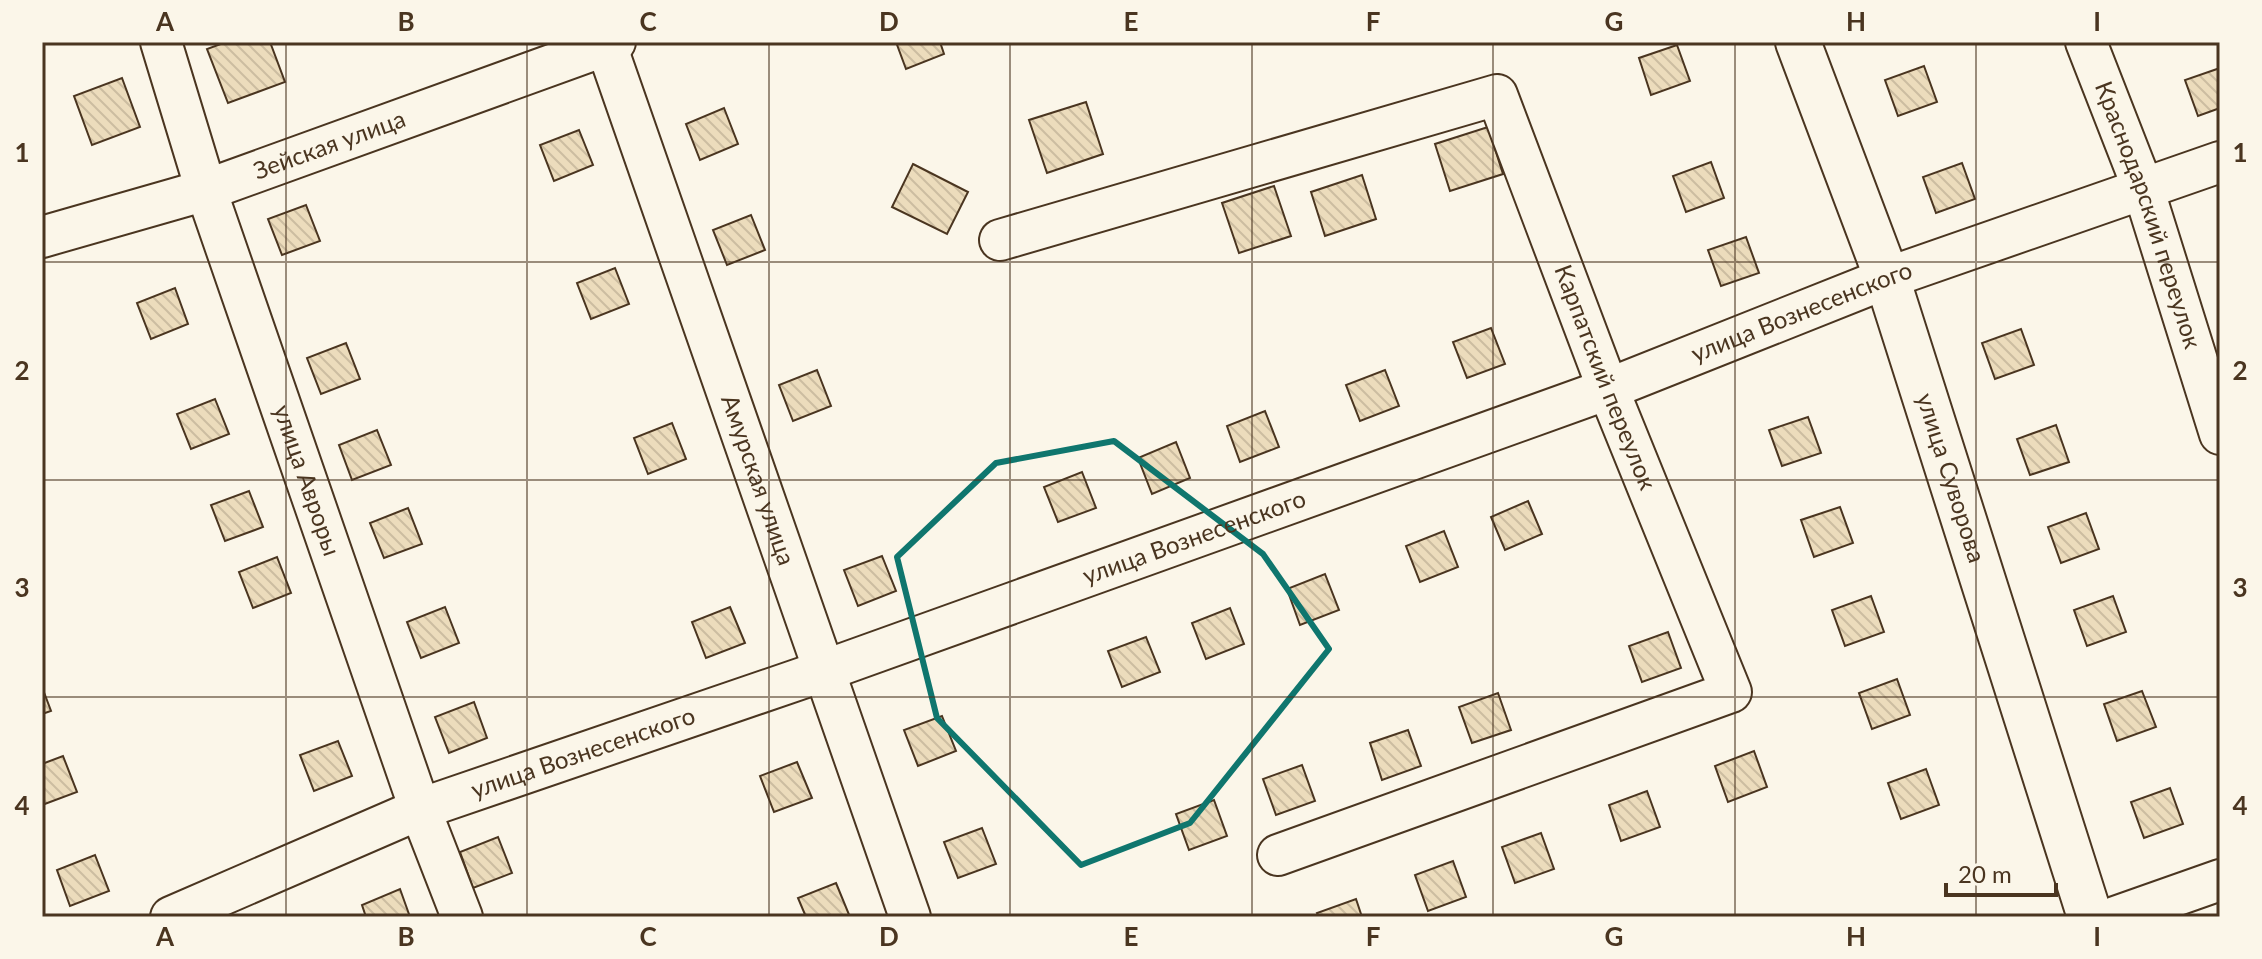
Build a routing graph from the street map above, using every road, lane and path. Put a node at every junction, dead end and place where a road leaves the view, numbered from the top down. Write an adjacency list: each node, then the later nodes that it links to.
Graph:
1 (161, 42): 7 (street, улица Авроры)
2 (1798, 42): 10 (main road, улица Суворова)
3 (2086, 42): 6 (street, Краснодарский переулок)
4 (608, 43): 7 (street, Зейская улица); 13 (street, Амурская улица)
5 (2220, 162): 6 (street, улица Вознесенского)
6 (2143, 188): 10 (street, улица Вознесенского); 12 (street, Краснодарский переулок)
7 (206, 190): 8 (street, Зейская улица); 14 (street, улица Авроры)
8 (42, 237)
9 (1000, 240): 11 (street, Карпатский переулок)
10 (1887, 278): 11 (street, улица Вознесенского); 20 (main road, улица Суворова)
11 (1608, 389): 13 (street, улица Вознесенского); 15 (street, Карпатский переулок)
12 (2220, 434)
13 (826, 670): 14 (street, улица Вознесенского); 19 (street, Амурская улица)
14 (420, 809): 17 (street, улица Вознесенского); 18 (street, улица Авроры)
15 (1278, 855)
16 (2220, 880): 21 (street)
17 (171, 917)
18 (462, 917)
19 (910, 917)
20 (2090, 917)
21 (2115, 917)

